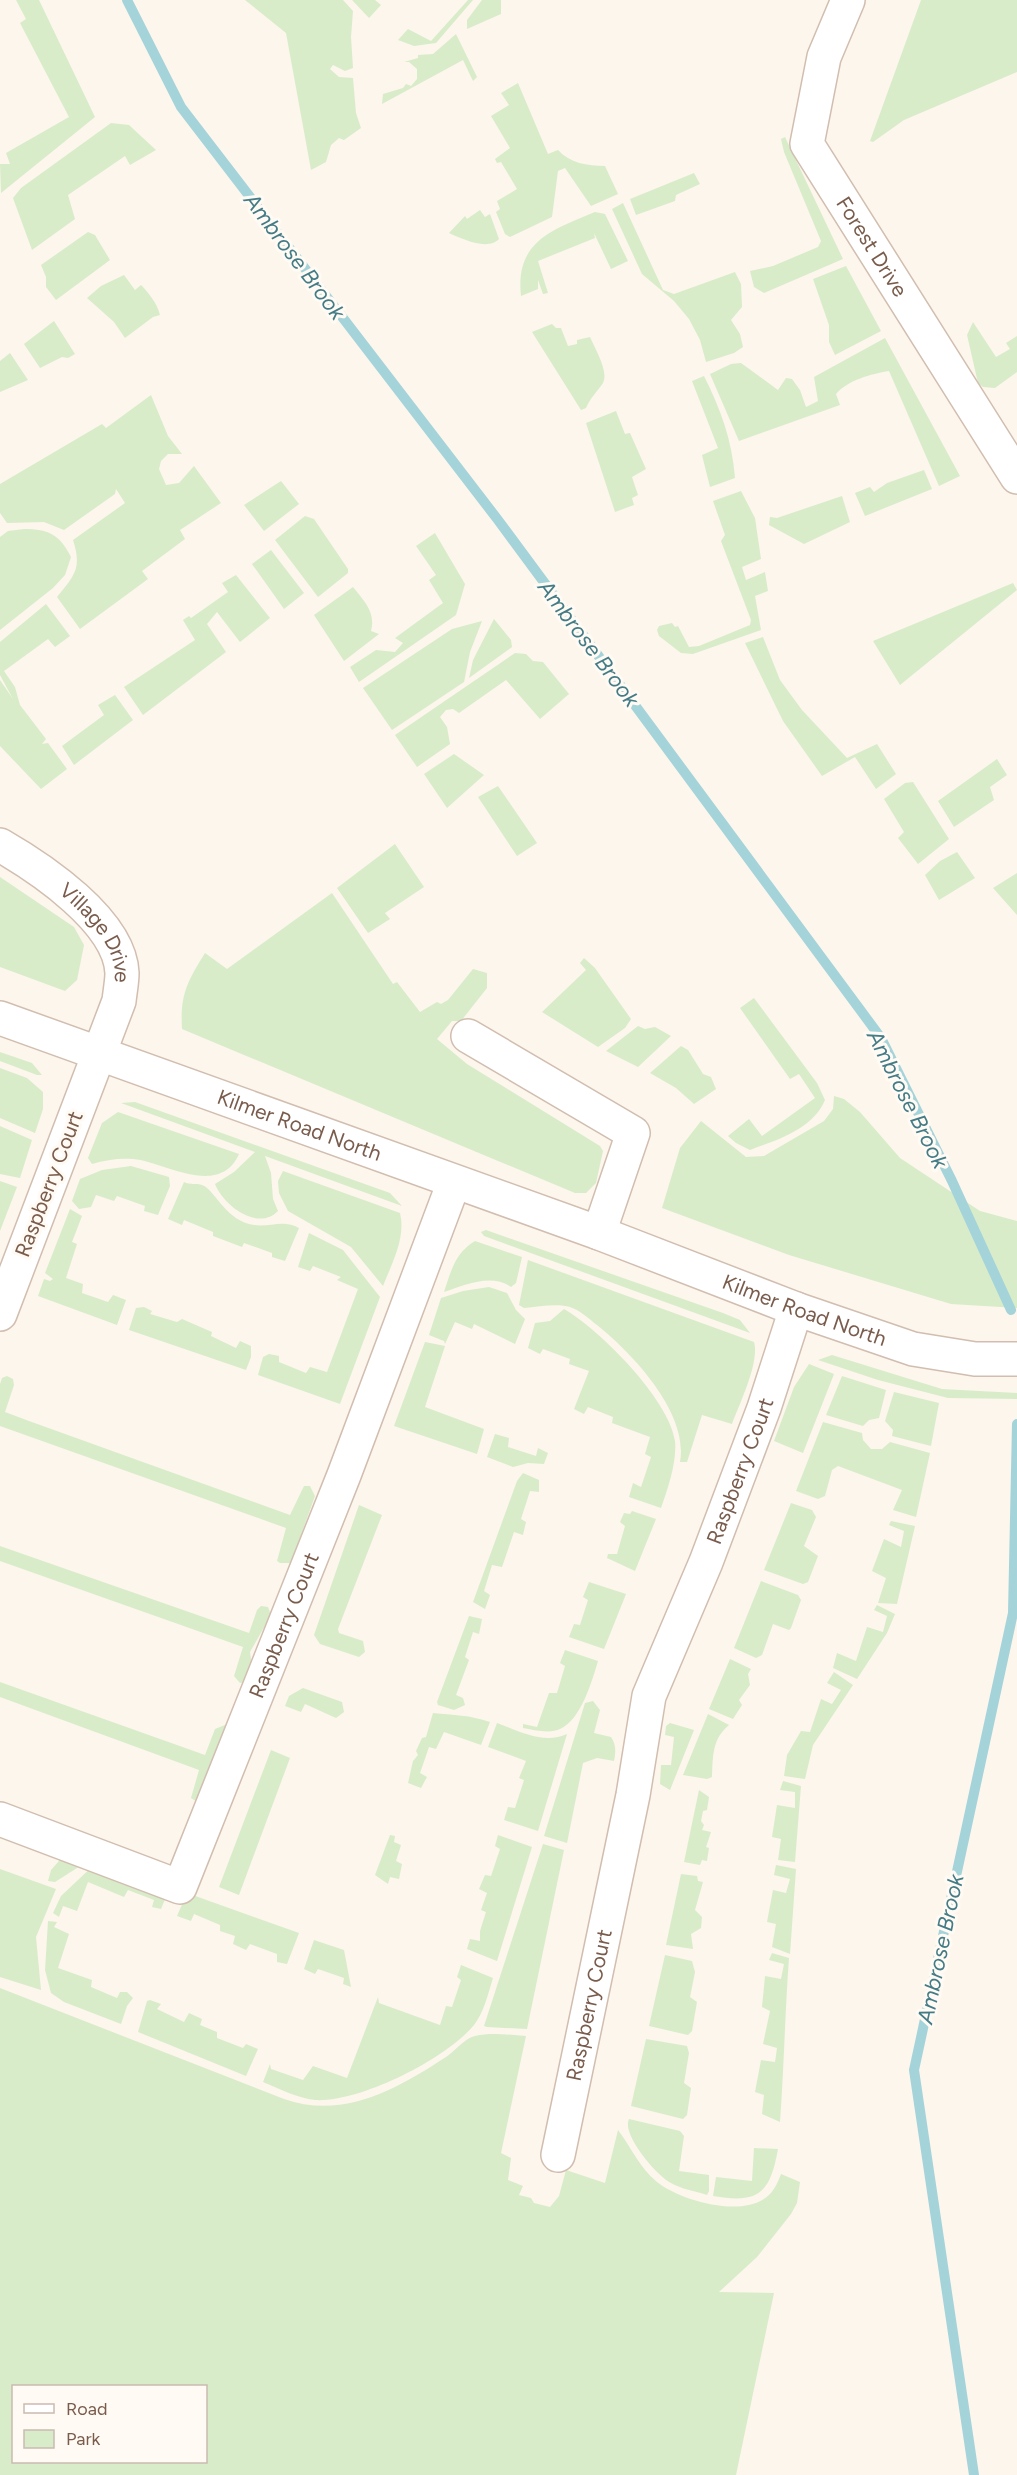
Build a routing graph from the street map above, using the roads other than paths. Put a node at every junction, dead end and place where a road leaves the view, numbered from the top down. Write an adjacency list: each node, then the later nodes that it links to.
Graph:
1 (848, 0): 2 (street, Forest Drive)
2 (1017, 477)
3 (0, 845): 6 (street, Village Drive)
4 (0, 1018): 6 (street, Kilmer Road North)
5 (468, 1036): 8 (street)
6 (99, 1054): 7 (street, Kilmer Road North); 10 (street, Raspberry Court)
7 (454, 1182): 8 (street, Kilmer Road North); 12 (street, Raspberry Court)
8 (599, 1233): 9 (street, Kilmer Road North)
9 (796, 1309): 11 (street, Kilmer Road North); 13 (street, Raspberry Court)
10 (0, 1314)
11 (1017, 1359)
12 (0, 1820)
13 (558, 2155)

